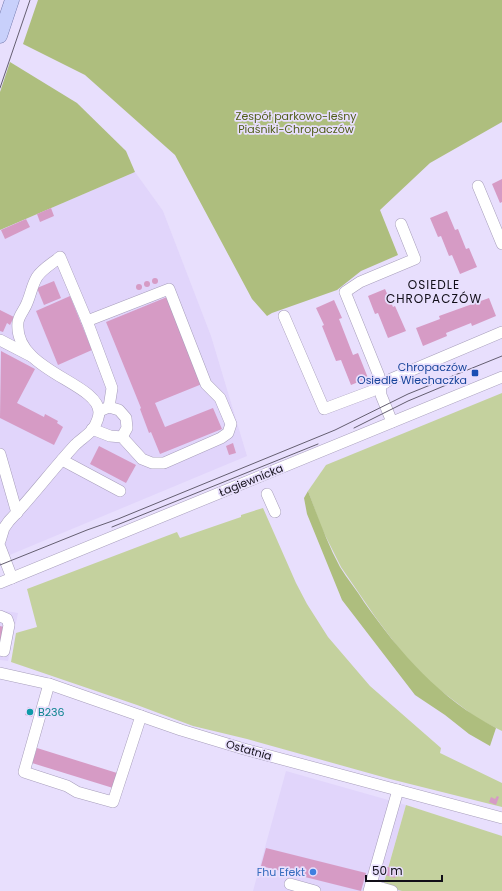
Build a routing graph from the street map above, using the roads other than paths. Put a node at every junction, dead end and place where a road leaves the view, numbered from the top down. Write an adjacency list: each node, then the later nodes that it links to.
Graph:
1 (12, 0): 2 (main road)
2 (2, 31)
3 (478, 186): 5 (street)
4 (401, 224): 12 (street)
5 (502, 244)
6 (284, 316): 12 (street)
7 (87, 321): 10 (street); 13 (street); 16 (street)
8 (502, 332): 12 (street)
9 (0, 340): 10 (street)
10 (35, 358): 13 (street)
11 (502, 377): 14 (street, Łagiewnicka)
12 (380, 386): 14 (street)
13 (104, 410): 15 (street); 16 (street)
14 (392, 422): 25 (street, Łagiewnicka)
15 (92, 429): 16 (street); 18 (street)
16 (122, 437)
17 (0, 454): 22 (street)
18 (62, 460): 19 (street); 22 (street)
19 (120, 491)
20 (267, 494): 21 (street)
21 (275, 512)
22 (17, 513): 23 (street)
23 (0, 541)
24 (0, 547): 25 (street)
25 (12, 578): 26 (street, Łagiewnicka)
26 (0, 583)
27 (0, 616): 28 (street)
28 (0, 650)
29 (0, 672): 30 (street, Ostatnia)
30 (49, 684): 31 (street, Ostatnia); 31 (street)
31 (140, 716): 32 (street, Ostatnia)
32 (398, 790): 33 (street, Ostatnia); 35 (street)
33 (502, 818)
34 (290, 884): 36 (street)
35 (370, 888): 37 (street)
36 (315, 891)
37 (392, 891)

